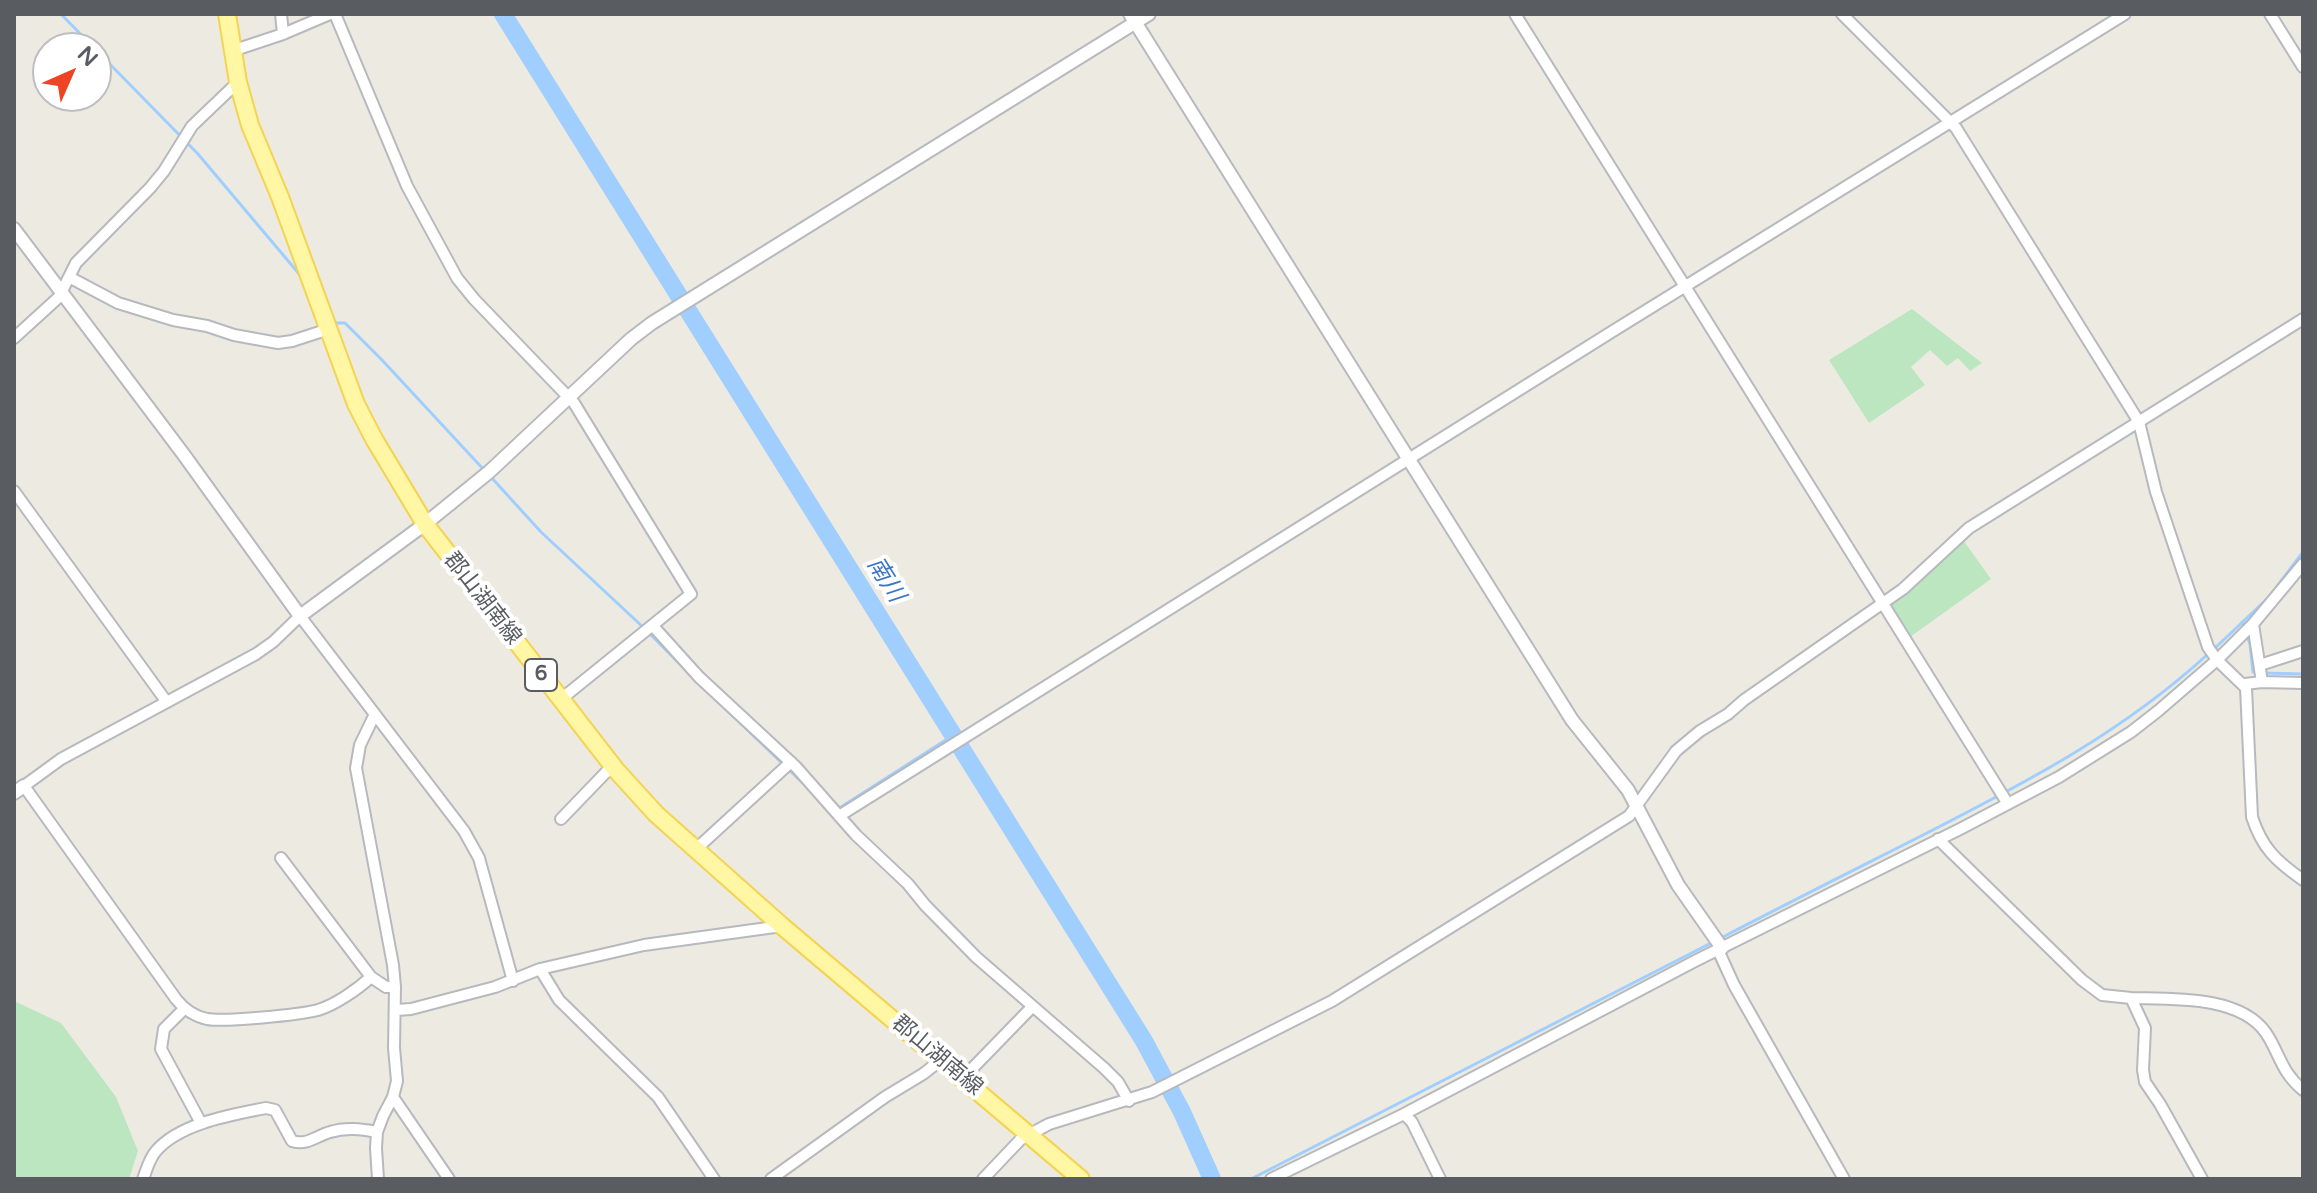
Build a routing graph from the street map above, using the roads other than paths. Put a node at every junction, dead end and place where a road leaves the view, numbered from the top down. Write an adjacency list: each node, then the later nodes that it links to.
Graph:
1 (227, 14): 11 (main road, 郡山湖南線 / 6)
2 (281, 14): 10 (street)
3 (332, 14): 10 (street); 22 (street)
4 (1149, 14): 9 (street)
5 (1515, 14): 17 (street)
6 (1842, 14): 14 (street)
7 (2125, 14): 14 (street)
8 (2270, 14): 12 (street)
9 (1133, 18): 22 (street); 24 (street)
10 (283, 34): 11 (street)
11 (232, 51): 13 (main road, 郡山湖南線 / 6)
12 (2303, 67)
13 (238, 82): 16 (street); 20 (main road, 郡山湖南線 / 6)
14 (1951, 121): 17 (street); 23 (street)
15 (14, 229): 18 (street)
16 (69, 277): 18 (street); 20 (street)
17 (1686, 286): 24 (street); 28 (street)
18 (63, 292): 21 (street); 29 (street)
19 (2303, 319): 23 (street)
20 (329, 329): 26 (main road, 郡山湖南線 / 6)
21 (14, 338)
22 (569, 397): 26 (street); 31 (street)
23 (2139, 422): 28 (street); 33 (street)
24 (1409, 459): 45 (street); 46 (street)
25 (14, 491): 39 (street)
26 (425, 524): 29 (street); 38 (main road, 郡山湖南線 / 6)
27 (2303, 564): 30 (street)
28 (1883, 602): 44 (street); 45 (street)
29 (300, 616): 39 (street); 40 (street)
30 (2253, 624): 33 (street); 34 (street)
31 (653, 626): 38 (street); 41 (street)
32 (2303, 651): 34 (street)
33 (2213, 654): 37 (street); 44 (street)
34 (2260, 665): 35 (street)
35 (2262, 682): 36 (street); 37 (street)
36 (2303, 683)
37 (2245, 684): 51 (street)
38 (560, 700): 42 (main road, 郡山湖南線 / 6)
39 (166, 701): 43 (street)
40 (375, 714): 56 (street); 57 (street)
41 (791, 762): 46 (street); 49 (street)
42 (612, 766): 47 (street); 49 (main road, 郡山湖南線 / 6)
43 (19, 790): 60 (street)
44 (2004, 798): 48 (street)
45 (1636, 807): 53 (street); 66 (street)
46 (839, 816): 59 (street)
47 (561, 819)
48 (1938, 839): 53 (street); 58 (street)
49 (695, 850): 52 (main road, 郡山湖南線 / 6)
50 (281, 858): 55 (street)
51 (2303, 880)
52 (782, 926): 54 (street); 62 (main road, 郡山湖南線 / 6)
53 (1720, 949): 67 (street); 80 (street)
54 (540, 969): 56 (street); 74 (street)
55 (371, 977): 57 (street); 60 (street)
56 (513, 981): 61 (street)
57 (395, 987): 61 (street)
58 (2131, 998): 64 (street); 81 (street)
59 (1032, 1007): 63 (street); 66 (street)
60 (184, 1009): 68 (street)
61 (396, 1010): 65 (street)
62 (941, 1060): 63 (main road, 郡山湖南線 / 6); 75 (street)
63 (963, 1078): 70 (main road, 郡山湖南線 / 6)
64 (2303, 1090)
65 (393, 1097): 69 (street); 73 (street)
66 (1129, 1101): 70 (street)
67 (1404, 1114): 78 (street); 79 (street)
68 (201, 1123): 69 (street); 71 (street)
69 (377, 1132): 72 (street)
70 (1030, 1135): 76 (street); 77 (main road, 郡山湖南線 / 6)
71 (143, 1179)
72 (378, 1179)
73 (449, 1179)
74 (714, 1179)
75 (771, 1179)
76 (983, 1179)
77 (1081, 1179)
78 (1271, 1179)
79 (1440, 1179)
80 (1844, 1179)
81 (2202, 1179)

